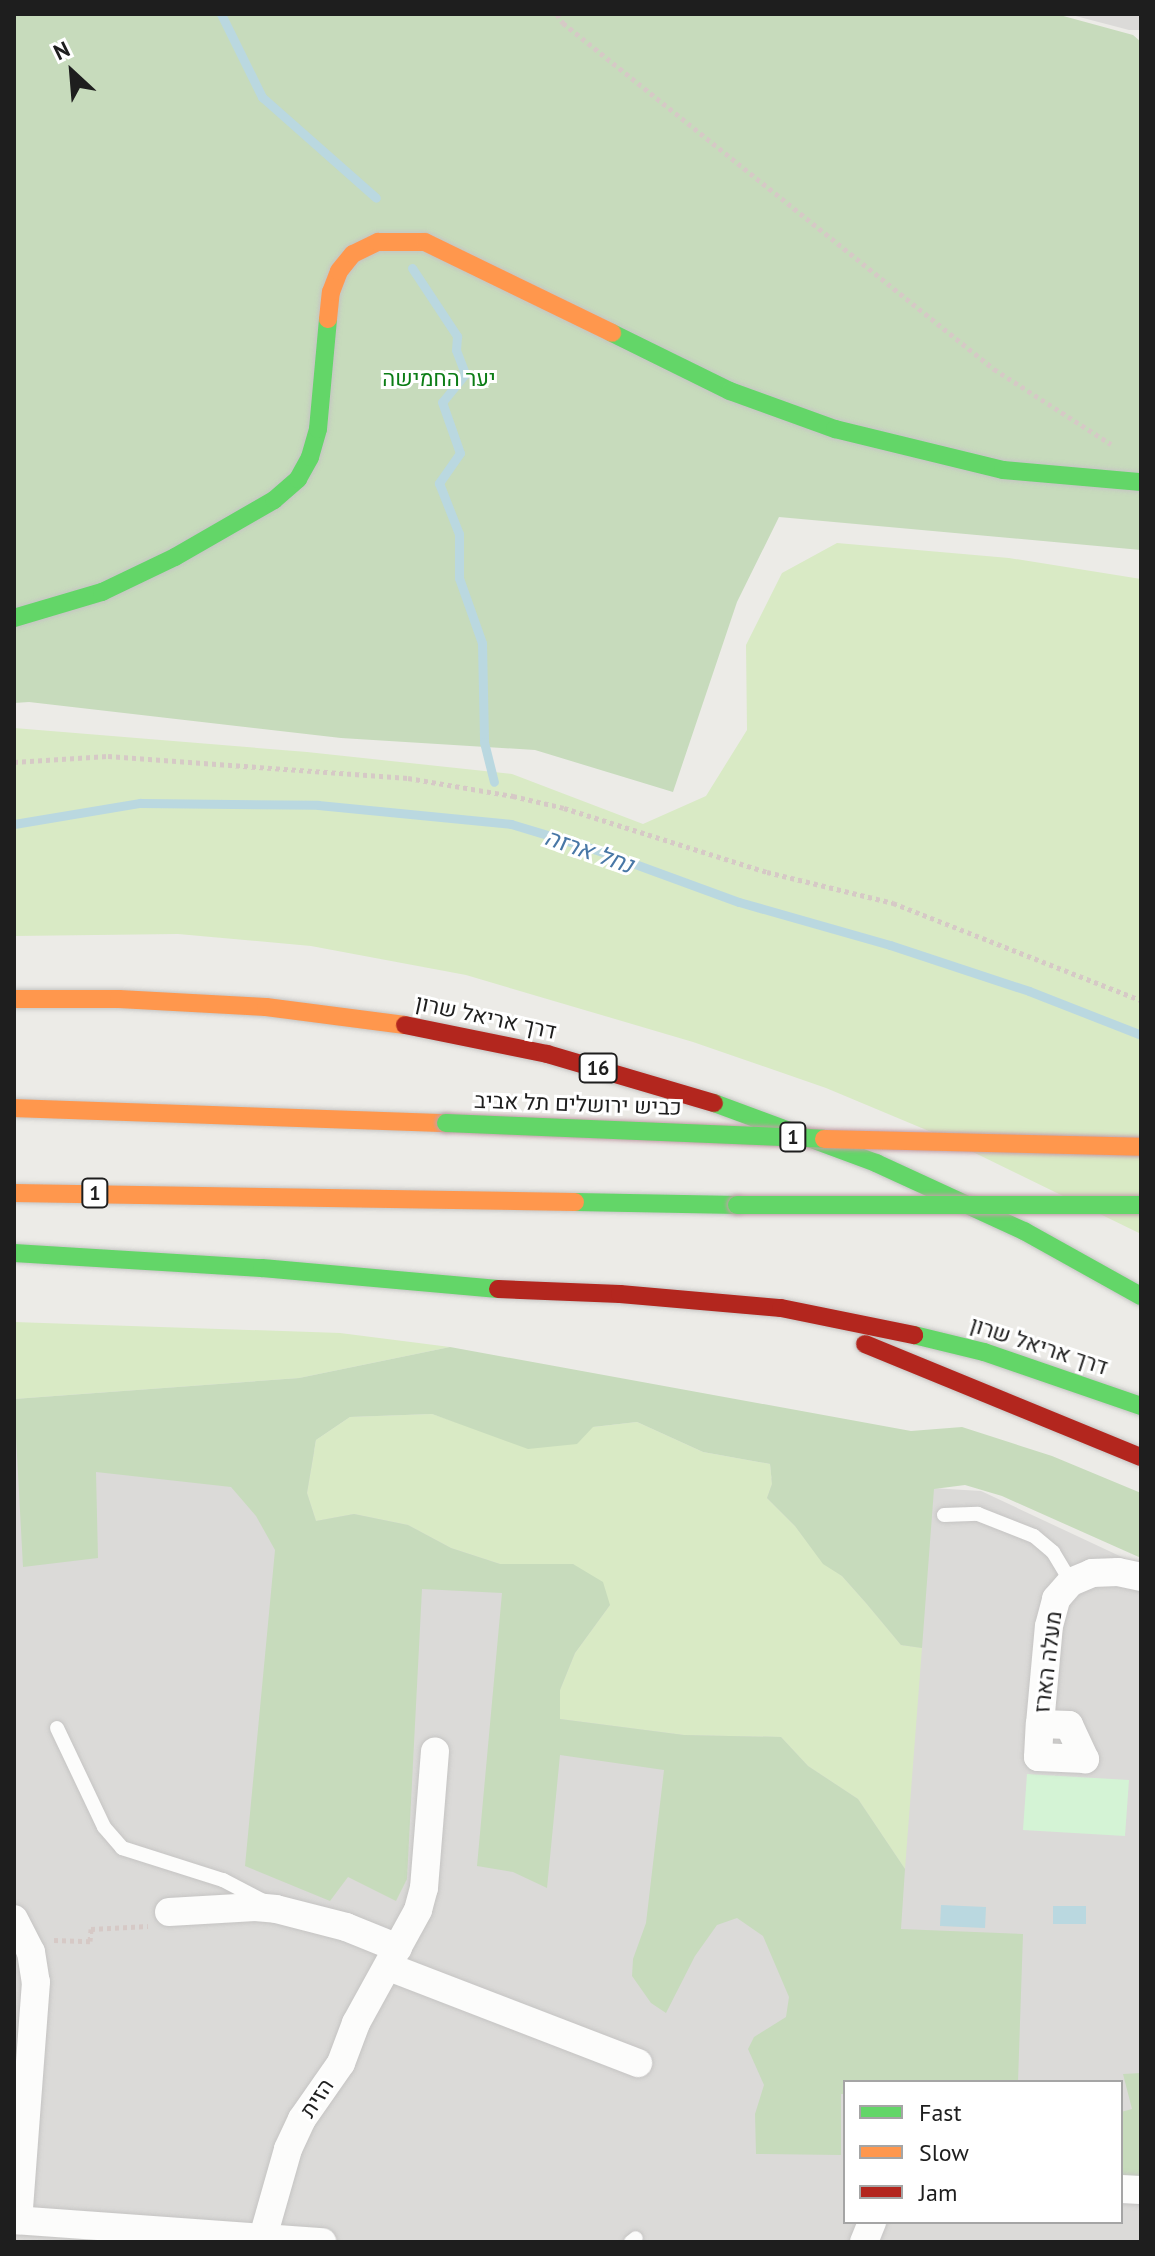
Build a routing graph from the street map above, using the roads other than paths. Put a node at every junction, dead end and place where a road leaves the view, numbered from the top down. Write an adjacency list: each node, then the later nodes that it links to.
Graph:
1 (1141, 482): 2 (main road)
2 (14, 618)
3 (14, 999): 9 (main road, דרך אריאל שרון / 16)
4 (14, 1108): 5 (main road, כביש ירושלים תל אביב / 1, bridge)
5 (1141, 1147)
6 (14, 1193): 7 (main road, 1, bridge)
7 (1141, 1205)
8 (14, 1253): 10 (main road, דרך אריאל שרון)
9 (1141, 1296)
10 (781, 1308): 11 (main road, דרך אריאל שרון); 12 (main road)
11 (1141, 1406)
12 (1141, 1457)
13 (944, 1515): 15 (lane)
14 (1141, 1577): 15 (street, מעלה הארז)
15 (1071, 1582): 16 (street, מעלה הארז)
16 (1040, 1724)
17 (57, 1728): 19 (lane)
18 (435, 1751): 22 (street, הזית)
19 (276, 1909): 20 (street); 22 (street)
20 (169, 1912)
21 (20, 1929): 24 (street)
22 (393, 1958): 23 (street); 26 (street, הזית)
23 (638, 2063)
24 (16, 2220): 25 (street)
25 (112, 2234): 26 (street)
26 (263, 2237): 27 (street)
27 (322, 2242)

